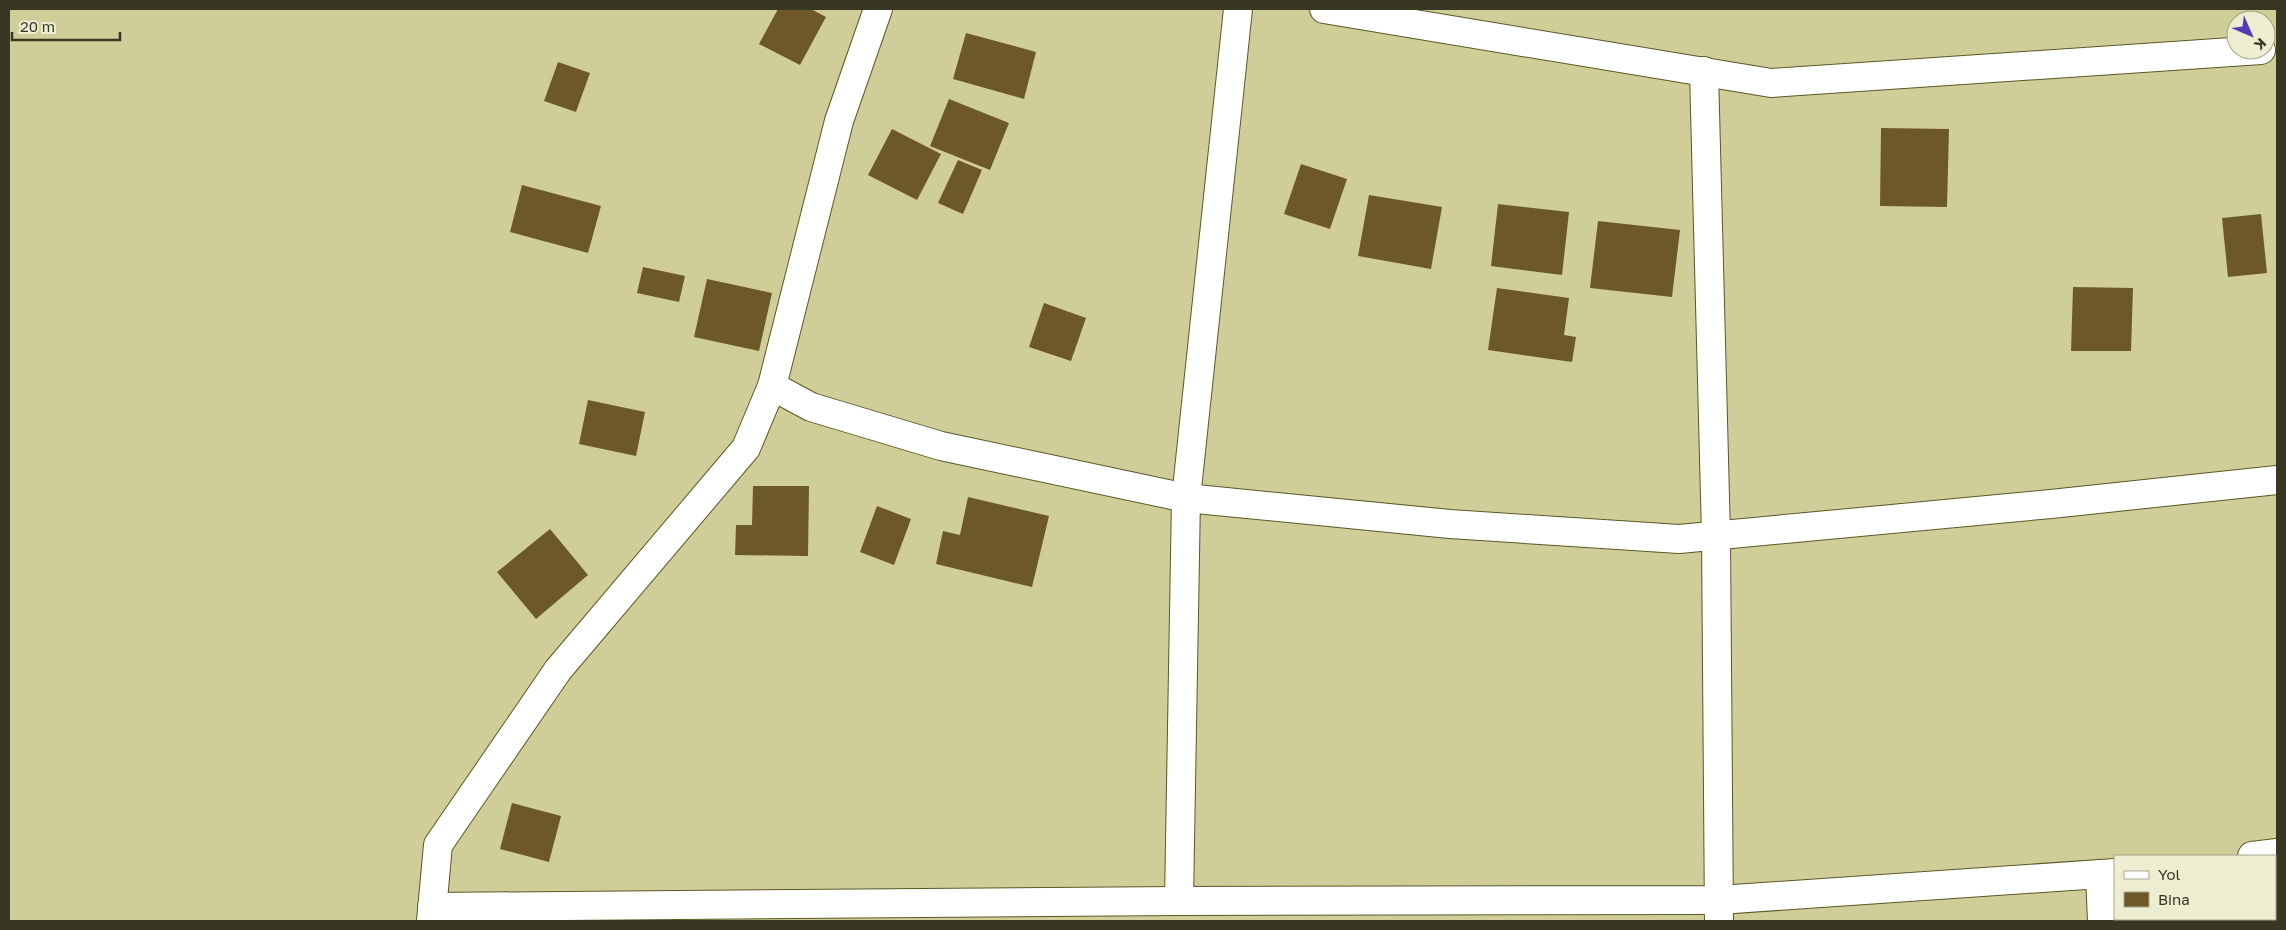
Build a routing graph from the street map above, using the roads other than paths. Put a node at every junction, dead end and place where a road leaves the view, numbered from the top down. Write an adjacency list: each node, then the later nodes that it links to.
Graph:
1 (878, 9): 6 (street)
2 (1238, 9): 8 (street)
3 (1324, 9): 5 (street)
4 (2226, 52): 5 (street)
5 (1704, 71): 9 (street)
6 (772, 386): 8 (street); 15 (street)
7 (2277, 480): 9 (street)
8 (1186, 498): 9 (street); 13 (street)
9 (1716, 536): 14 (street)
10 (2277, 853): 11 (street)
11 (2260, 855)
12 (2107, 874): 14 (street); 16 (street)
13 (1179, 900): 14 (street); 15 (street)
14 (1719, 911)
15 (431, 914)
16 (2102, 921)

